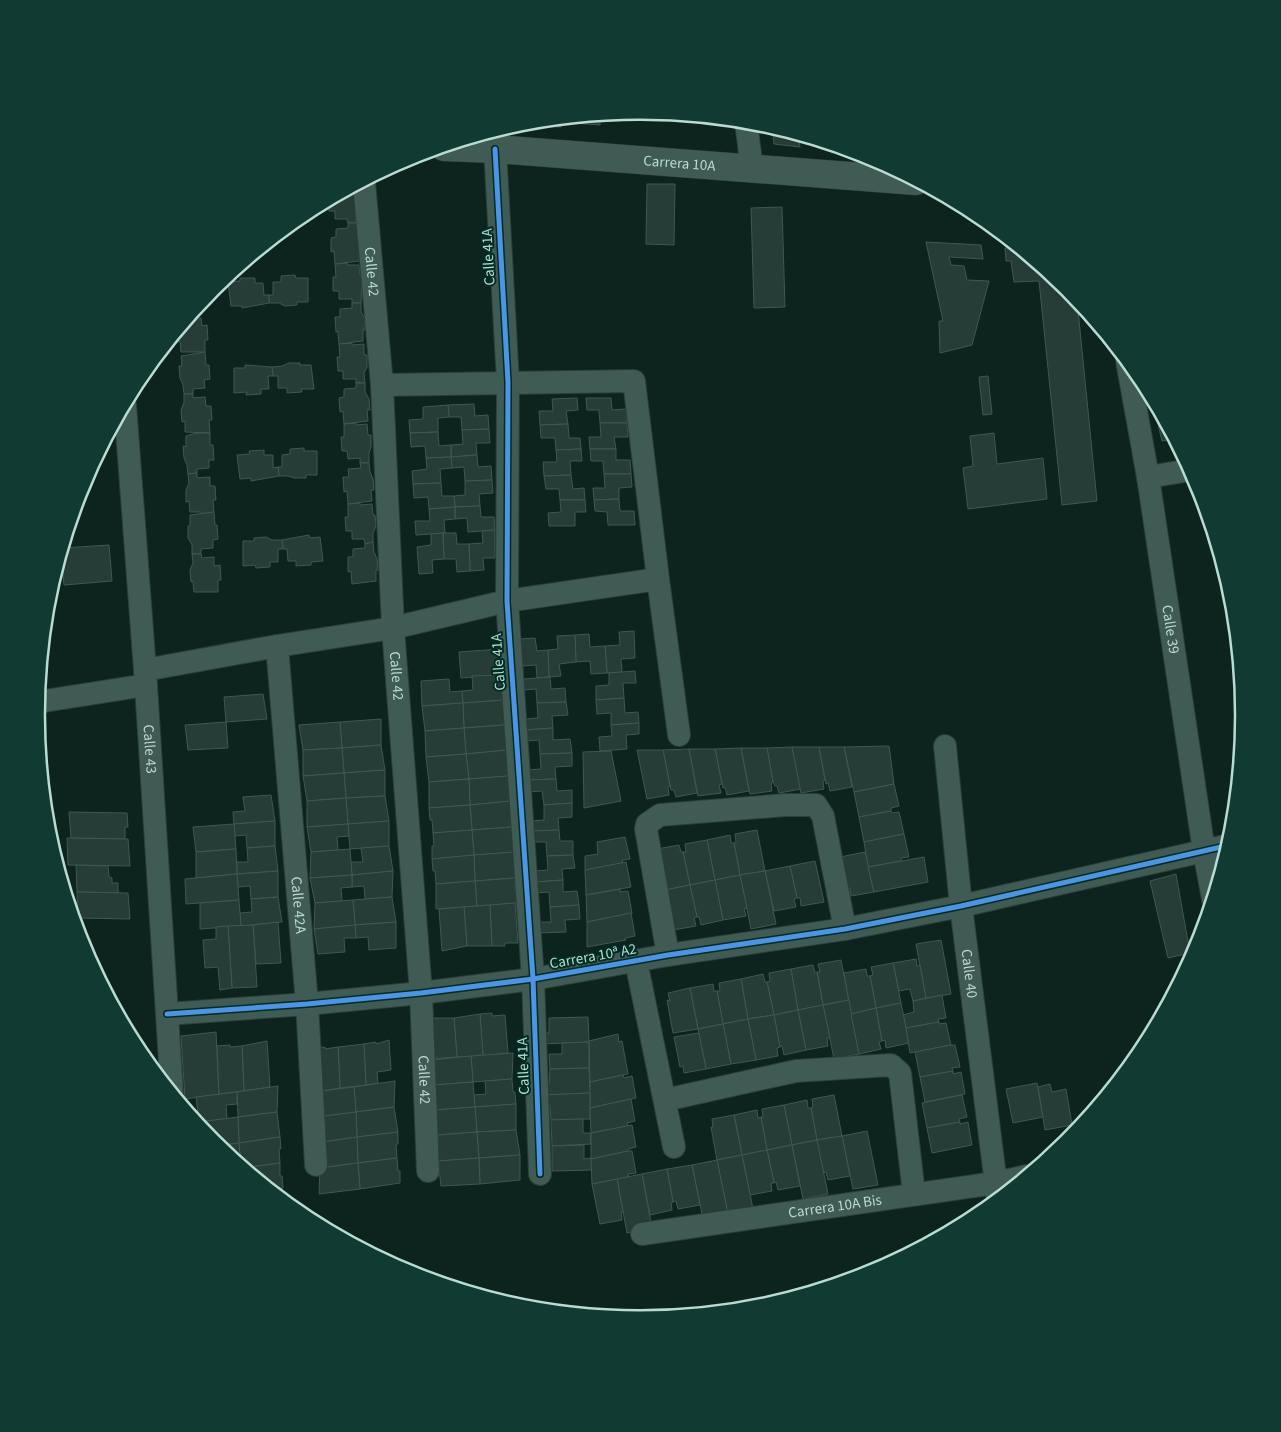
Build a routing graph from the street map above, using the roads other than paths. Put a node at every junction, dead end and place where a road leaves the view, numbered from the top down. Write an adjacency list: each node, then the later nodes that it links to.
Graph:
1 (747, 130): 4 (street)
2 (463, 148): 3 (street, Carrera 10A)
3 (495, 149): 4 (street, Carrera 10A); 8 (street, Calle 41A)
4 (752, 168): 5 (street, Carrera 10A)
5 (899, 180)
6 (365, 189): 9 (street, Calle 42)
7 (1130, 376): 12 (street, Calle 39)
8 (508, 382): 9 (street); 13 (street); 14 (street, Calle 41A)
9 (382, 384): 15 (street, Calle 42)
10 (126, 417): 17 (street, Calle 43)
11 (1183, 471): 12 (street)
12 (1148, 477): 22 (street, Calle 39)
13 (658, 579): 14 (street); 19 (street)
14 (507, 601): 15 (street); 28 (street, Calle 41A)
15 (393, 628): 16 (street); 29 (street, Calle 42)
16 (277, 646): 17 (street); 30 (street, Calle 42A)
17 (146, 677): 18 (street); 31 (street, Calle 43)
18 (45, 700)
19 (679, 734)
20 (946, 746): 24 (street, Calle 40)
21 (1221, 847): 22 (street)
22 (1204, 851): 23 (street, Calle 39); 24 (street, Carrera 10ª A2)
23 (1211, 886)
24 (961, 906): 25 (street, Carrera 10ª A2); 38 (street, Calle 40)
25 (845, 929): 26 (street, Carrera 10ª A2); 26 (street)
26 (668, 955): 27 (street, Carrera 10ª A2)
27 (636, 961): 28 (street, Carrera 10ª A2); 33 (street)
28 (532, 979): 29 (street, Carrera 10ª A2); 37 (street, Calle 41A)
29 (421, 993): 30 (street, Carrera 10ª A2); 36 (street, Calle 42)
30 (307, 1004): 31 (street, Carrera 10ª A2); 35 (street, Calle 42A)
31 (168, 1014): 32 (street, Calle 43)
32 (172, 1083)
33 (665, 1100): 34 (street); 39 (street)
34 (674, 1148)
35 (316, 1165)
36 (428, 1171)
37 (540, 1174)
38 (997, 1191): 39 (street, Carrera 10A Bis)
39 (914, 1194): 40 (street, Carrera 10A Bis)
40 (642, 1234)

